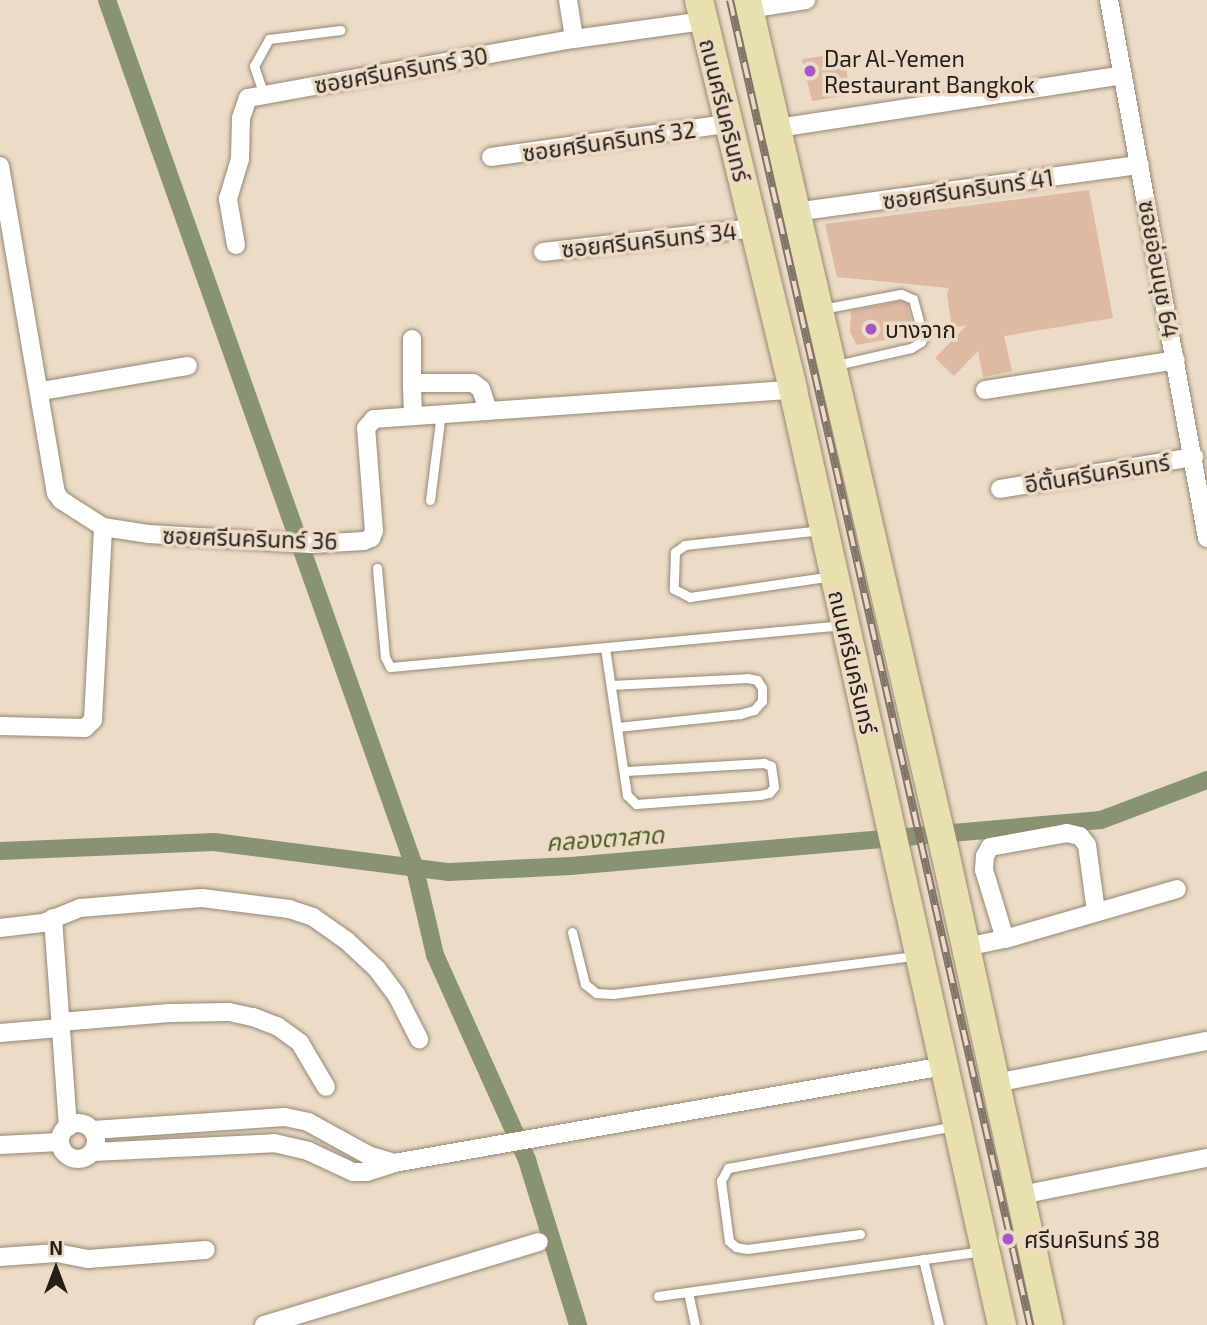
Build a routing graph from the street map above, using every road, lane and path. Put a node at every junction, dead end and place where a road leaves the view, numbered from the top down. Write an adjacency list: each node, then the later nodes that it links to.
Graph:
1 (568, 0): 7 (street)
2 (806, 0): 4 (street)
3 (1109, 0): 8 (street, ซอยอ่อนนุช 64)
4 (748, 5): 11 (main road, ถนนศรีนครินทร์)
5 (701, 11): 7 (street, ซอยศรีนครินทร์ 30); 10 (main road, ถนนศรีนครินทร์)
6 (340, 30): 9 (lane)
7 (574, 39): 9 (street, ซอยศรีนครินทร์ 30)
8 (1123, 75): 11 (street); 13 (street, ซอยอ่อนนุช 64)
9 (264, 95): 17 (street)
10 (727, 124): 12 (street, ซอยศรีนครินทร์ 32); 16 (main road, ถนนศรีนครินทร์)
11 (778, 128): 15 (main road, ถนนศรีนครินทร์)
12 (491, 157)
13 (1140, 165): 15 (street, ซอยศรีนครินทร์ 41); 21 (street, ซอยอ่อนนุช 64)
14 (0, 166): 27 (street, ซอยศรีนครินทร์ 36)
15 (795, 212): 19 (main road, ถนนศรีนครินทร์)
16 (754, 228): 18 (street, ซอยศรีนครินทร์ 34); 25 (main road, ถนนศรีนครินทร์)
17 (236, 244)
18 (544, 252)
19 (818, 310): 23 (main road, ถนนศรีนครินทร์); 23 (lane)
20 (412, 339): 24 (street)
21 (1176, 360): 26 (street); 31 (street, ซอยอ่อนนุช 64)
22 (188, 366): 27 (street)
23 (831, 366): 51 (main road, ถนนศรีนครินทร์)
24 (412, 383): 28 (street); 30 (street)
25 (793, 390): 28 (street, ซอยศรีนครินทร์ 36); 35 (main road, ถนนศรีนครินทร์)
26 (985, 390)
27 (41, 391): 34 (street, ซอยศรีนครินทร์ 36)
28 (488, 411): 29 (street, ซอยศรีนครินทร์ 36)
29 (441, 414): 30 (street, ซอยศรีนครินทร์ 36); 33 (lane)
30 (413, 415): 34 (street, ซอยศรีนครินทร์ 36)
31 (1194, 457): 32 (street, อีตั้นศรีนครินทร์); 36 (street, ซอยอ่อนนุช 64)
32 (1000, 489)
33 (430, 500)
34 (103, 527): 42 (street)
35 (824, 530): 38 (main road, ถนนศรีนครินทร์); 38 (lane)
36 (1207, 538)
37 (377, 568): 40 (lane)
38 (834, 575): 39 (main road, ถนนศรีนครินทร์)
39 (845, 625): 40 (lane); 52 (main road, ถนนศรีนครินทร์)
40 (605, 649): 41 (lane)
41 (611, 685): 43 (lane); 43 (lane)
42 (0, 726)
43 (618, 727): 44 (lane)
44 (626, 771): 44 (lane)
45 (1177, 889): 46 (street)
46 (1097, 912): 50 (street); 50 (street)
47 (53, 918): 48 (street); 53 (street); 55 (street)
48 (0, 928)
49 (572, 932): 52 (lane)
50 (1005, 939): 51 (street)
51 (966, 947): 58 (main road, ถนนศรีนครินทร์)
52 (919, 956): 57 (main road, ถนนศรีนครินทร์)
53 (60, 1025): 54 (street); 59 (street); 62 (street)
54 (0, 1032)
55 (419, 1039)
56 (1207, 1041): 58 (street)
57 (944, 1066): 60 (main road, ถนนศรีนครินทร์); 66 (street)
58 (996, 1083): 67 (main road, ถนนศรีนครินทร์)
59 (326, 1087)
60 (957, 1125): 68 (lane); 71 (main road, ถนนศรีนครินทร์)
61 (93, 1130): 62 (street); 64 (street); 66 (street)
62 (64, 1134): 63 (street); 64 (street)
63 (0, 1146)
64 (93, 1152): 66 (street)
65 (1207, 1158): 67 (street)
66 (394, 1163)
67 (1021, 1195): 81 (main road, ถนนศรีนครินทร์)
68 (860, 1234)
69 (539, 1242): 76 (street)
70 (206, 1250): 72 (street)
71 (986, 1250): 73 (lane); 80 (main road, ถนนศรีนครินทร์)
72 (0, 1256)
73 (923, 1259): 74 (lane); 79 (lane)
74 (688, 1292): 75 (lane); 78 (lane)
75 (659, 1296)
76 (300, 1320): 77 (street)
77 (264, 1325)
78 (695, 1325)
79 (939, 1325)
80 (1002, 1325)
81 (1049, 1325)

